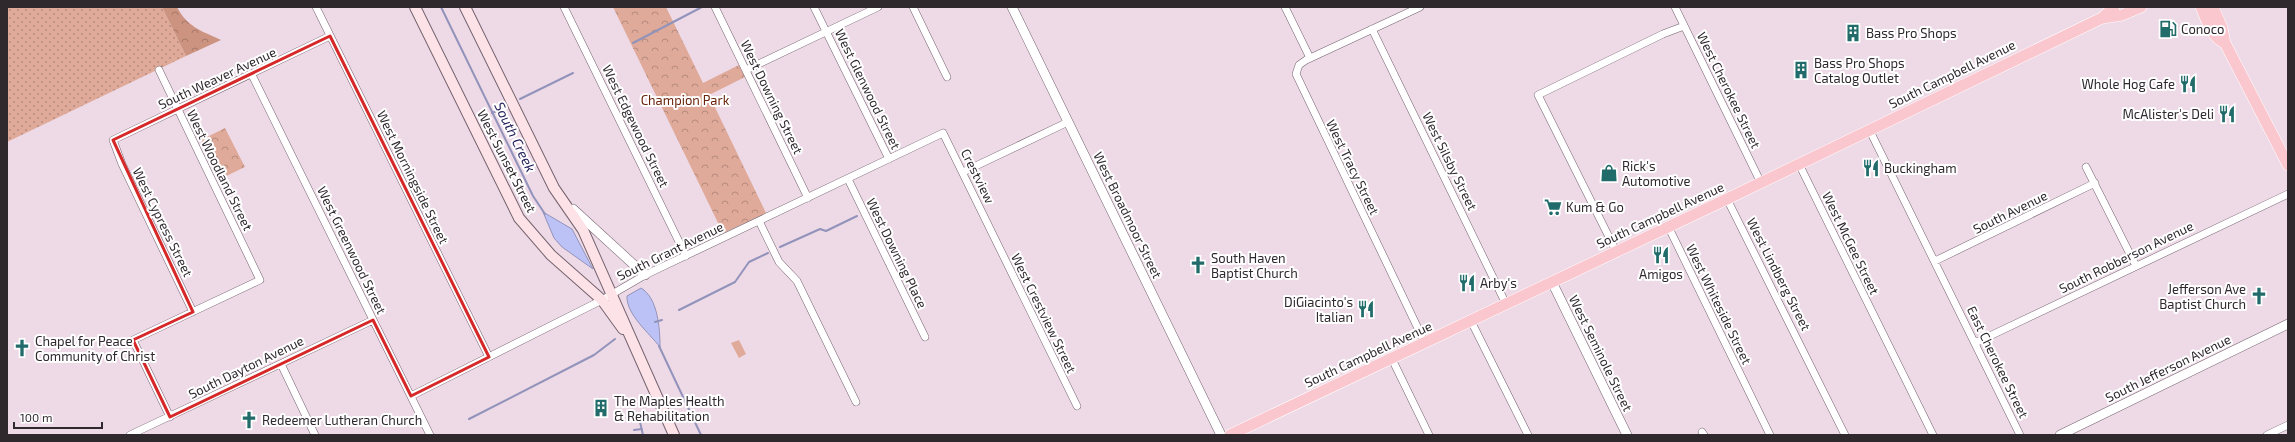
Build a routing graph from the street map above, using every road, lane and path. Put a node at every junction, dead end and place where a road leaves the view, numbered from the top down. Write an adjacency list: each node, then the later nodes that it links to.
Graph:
1 (316, 7): 21 (street, West Morningside Street)
2 (416, 7): 54 (main road, West Sunset Street)
3 (465, 7): 40 (main road, West Sunset Street)
4 (564, 7): 48 (street, West Edgewood Street)
5 (715, 7): 24 (street, West Downing Street)
6 (814, 7): 20 (street, West Glenwood Street)
7 (878, 7): 20 (street)
8 (913, 7): 26 (street)
9 (1012, 7): 28 (street, West Broadmoor Street)
10 (1285, 7): 22 (street)
11 (1420, 7): 16 (street)
12 (1675, 7): 18 (street, West Cherokee Street)
13 (2114, 7): 17 (main road, South Campbell Avenue)
14 (2141, 7): 17 (main road, South Campbell Avenue)
15 (2204, 8): 34 (main road)
16 (1404, 10): 19 (street)
17 (2102, 18): 29 (main road, South Campbell Avenue)
18 (1684, 26): 38 (street, West Cherokee Street); 47 (street)
19 (1372, 29): 22 (street); 55 (street, West Silsby Street)
20 (826, 32): 24 (street); 32 (street, West Glenwood Street)
21 (330, 36): 25 (street, South Weaver Avenue); 64 (street, West Morningside Street)
22 (1310, 58): 61 (street, West Tracy Street)
23 (159, 70): 27 (street, West Woodland Street)
24 (746, 70): 42 (street, West Downing Street)
25 (252, 76): 27 (street, South Weaver Avenue); 57 (street, West Greenwood Street)
26 (947, 77)
27 (178, 110): 31 (street, South Weaver Avenue); 56 (street, West Woodland Street)
28 (1068, 122): 36 (street); 76 (street, West Broadmoor Street)
29 (1869, 129): 33 (main road, South Campbell Avenue); 49 (street)
30 (943, 133): 32 (street, South Grant Avenue); 36 (street, Crestview)
31 (113, 140): 56 (street, West Cypress Street)
32 (889, 159): 37 (street, South Grant Avenue)
33 (1799, 164): 38 (main road, South Campbell Avenue); 83 (street, West McGee Street)
34 (2288, 165)
35 (2086, 167): 39 (street)
36 (962, 172): 46 (street, Crestview)
37 (848, 179): 42 (street, South Grant Avenue); 60 (street, West Downing Place)
38 (1761, 183): 43 (main road, South Campbell Avenue)
39 (2095, 183): 49 (street, South Avenue); 50 (street)
40 (554, 188): 51 (street); 53 (main road, West Sunset Street)
41 (2288, 194): 50 (street, South Robberson Avenue)
42 (808, 198): 44 (street, South Grant Avenue)
43 (1727, 199): 45 (main road, South Campbell Avenue); 82 (street, West Lindberg Street)
44 (759, 221): 48 (street, South Grant Avenue); 68 (street)
45 (1668, 226): 47 (main road, South Campbell Avenue); 81 (street, West Whiteside Street)
46 (990, 230): 69 (street, West Crestview Street)
47 (1616, 251): 52 (main road, South Campbell Avenue)
48 (686, 256): 51 (street, South Grant Avenue)
49 (1935, 261): 62 (street, East Cherokee Street)
50 (2136, 266): 62 (street, South Robberson Avenue)
51 (645, 275): 53 (street, South Grant Avenue)
52 (1552, 282): 55 (main road, South Campbell Avenue); 80 (street, West Seminole Street)
53 (613, 294): 54 (street, South Grant Avenue); 63 (main road, West Sunset Street)
54 (602, 300): 63 (main road, West Sunset Street); 64 (street, South Grant Avenue)
55 (1506, 304): 58 (main road, South Campbell Avenue)
56 (193, 312): 70 (street)
57 (373, 320): 66 (street, South Dayton Avenue); 67 (street, West Greenwood Street)
58 (1471, 321): 61 (main road, South Campbell Avenue); 79 (street)
59 (2288, 324): 85 (street, South Jefferson Avenue)
60 (925, 337)
61 (1425, 343): 65 (main road, South Campbell Avenue)
62 (1975, 343): 84 (street, East Cherokee Street)
63 (634, 344): 75 (main road, West Sunset Street)
64 (489, 357): 67 (street, South Grant Avenue)
65 (1392, 358): 77 (main road, South Campbell Avenue); 78 (street)
66 (281, 364): 70 (street, South Dayton Avenue); 73 (street)
67 (411, 396): 74 (street, West Greenwood Street)
68 (856, 402)
69 (1077, 406)
70 (170, 417): 72 (street, South Dayton Avenue)
71 (2288, 425): 86 (street)
72 (130, 435)
73 (315, 435)
74 (430, 435)
75 (674, 435)
76 (1221, 435)
77 (1230, 435)
78 (1429, 435)
79 (1528, 435)
80 (1628, 435)
81 (1770, 435)
82 (1845, 435)
83 (1933, 435)
84 (2020, 435)
85 (2060, 435)
86 (2267, 435)

